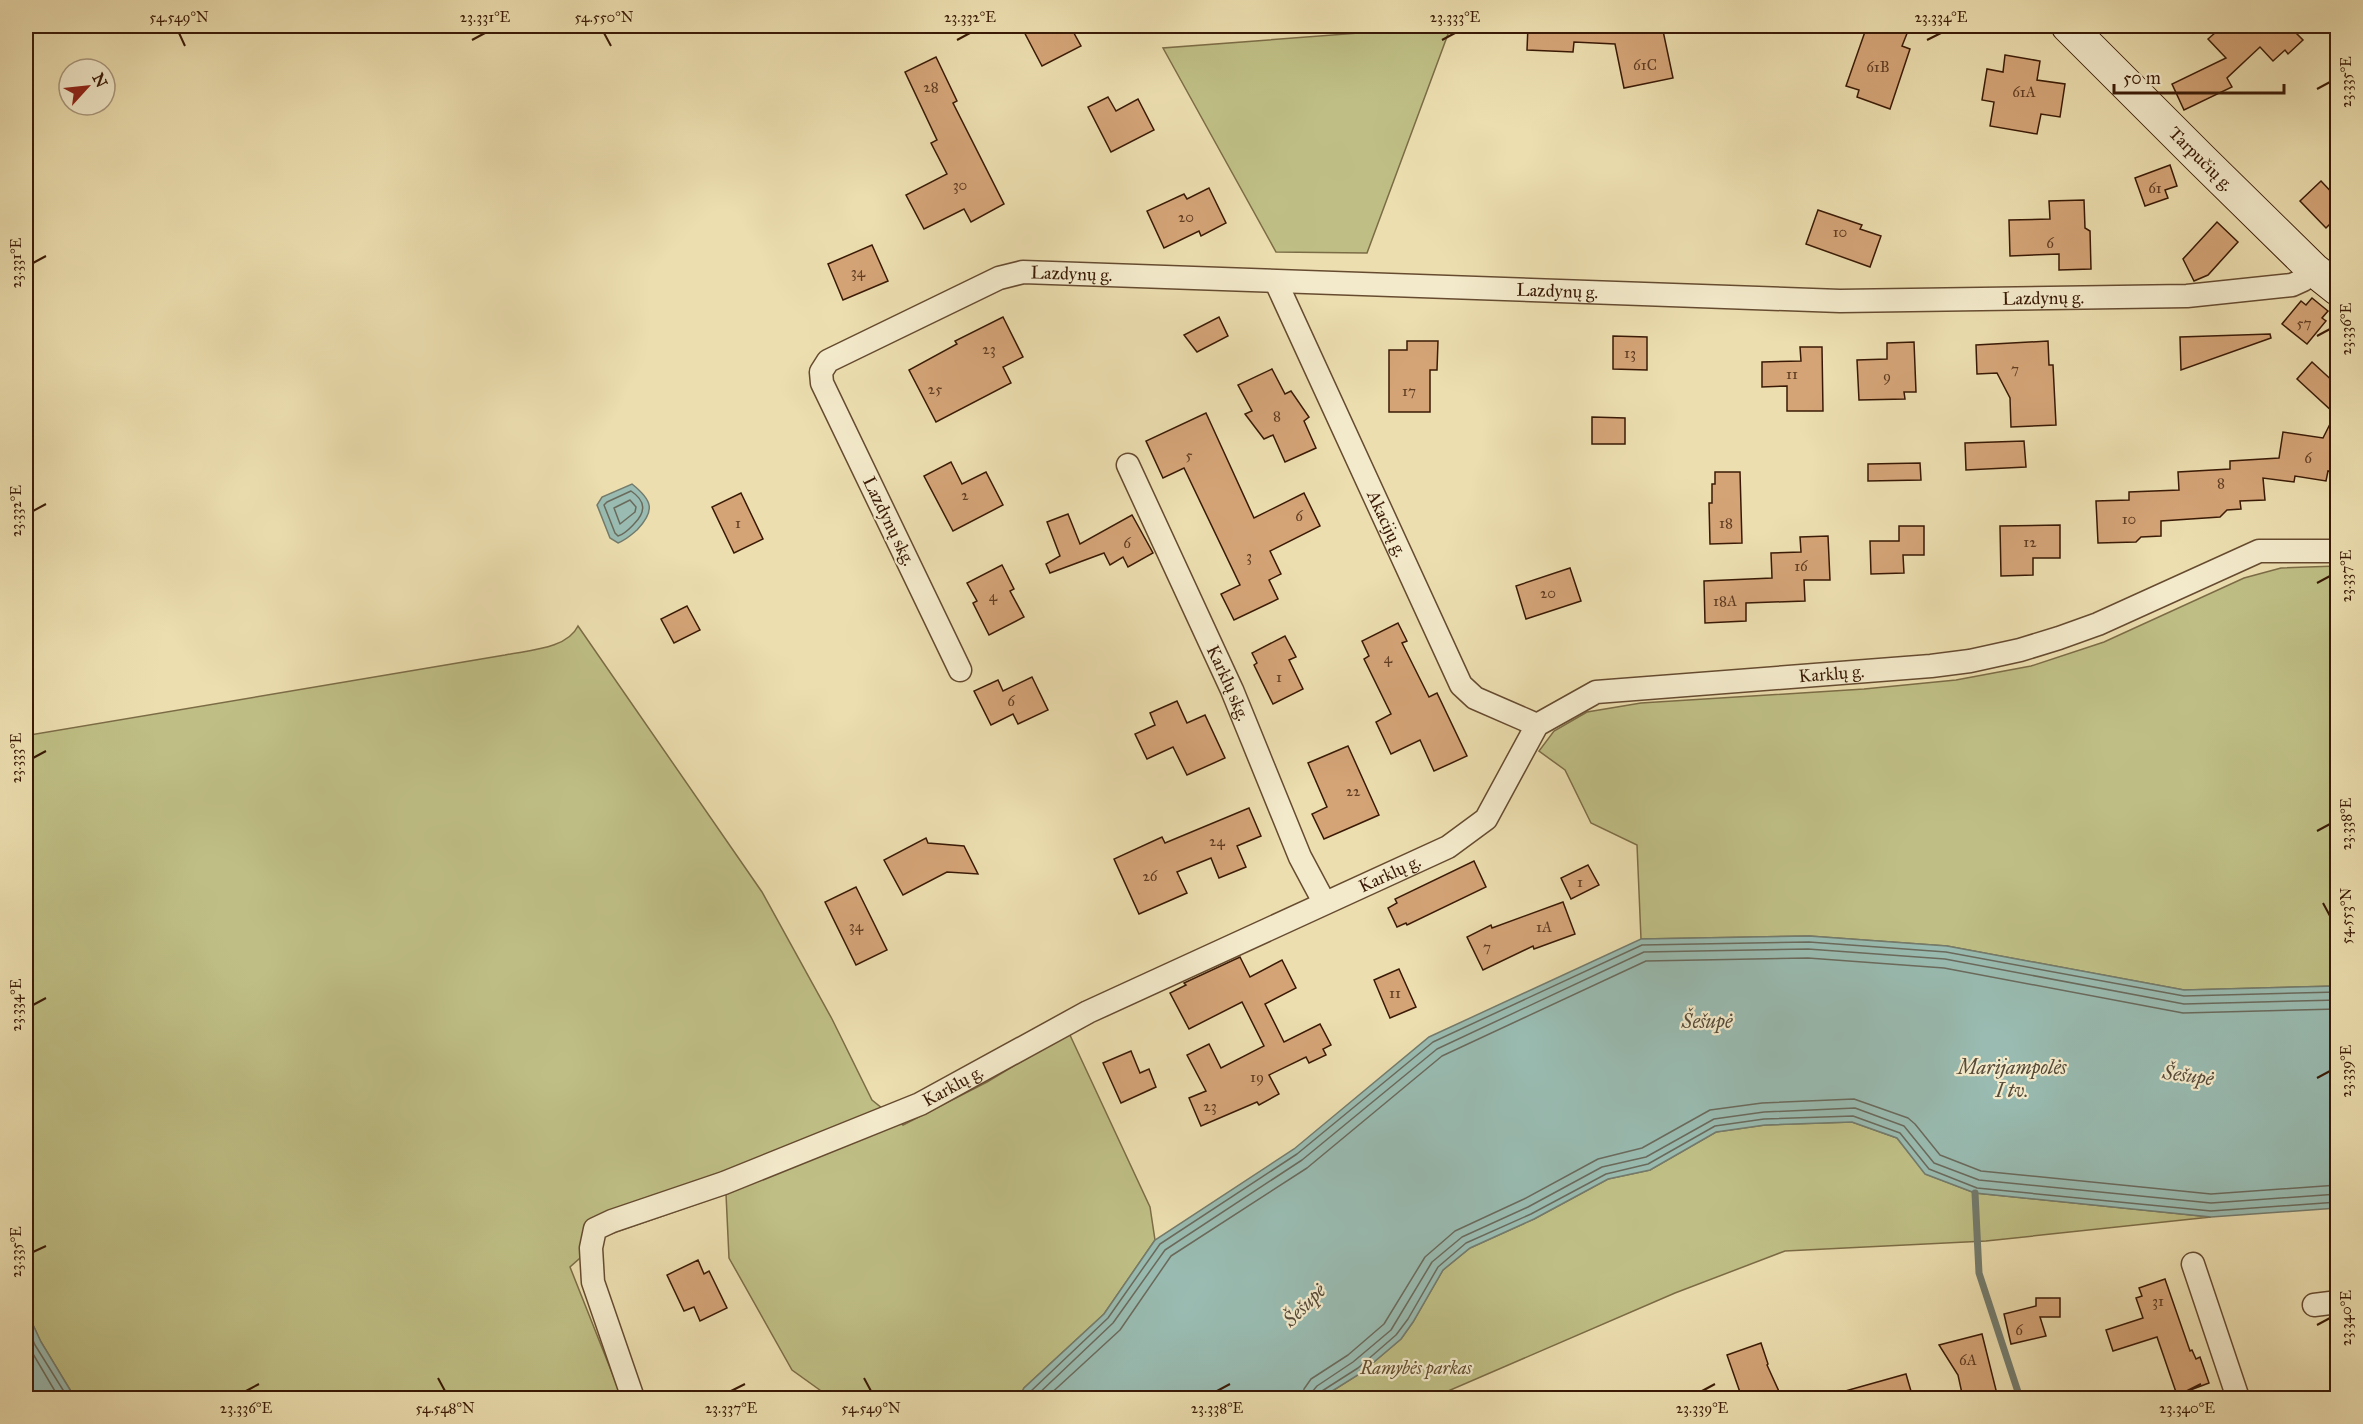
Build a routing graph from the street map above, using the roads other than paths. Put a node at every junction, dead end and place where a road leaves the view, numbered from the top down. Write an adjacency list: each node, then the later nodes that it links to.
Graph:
1 (2068, 26): 2 (main road, Tarpučių g.)
2 (2326, 279): 3 (street, Lazdynų g.)
3 (1276, 282): 4 (street, Lazdynų g.); 8 (street, Akacijų g.)
4 (821, 372): 7 (street, Lazdynų skg.)
5 (1128, 465): 9 (street, Karklų skg.)
6 (2337, 551): 8 (street, Karklų g.)
7 (960, 670)
8 (1537, 725): 9 (street, Karklų g.)
9 (1324, 902): 13 (street, Karklų g.)
10 (2193, 1264): 14 (street)
11 (2337, 1302): 12 (street)
12 (2314, 1305)
13 (633, 1398)
14 (2238, 1398)

